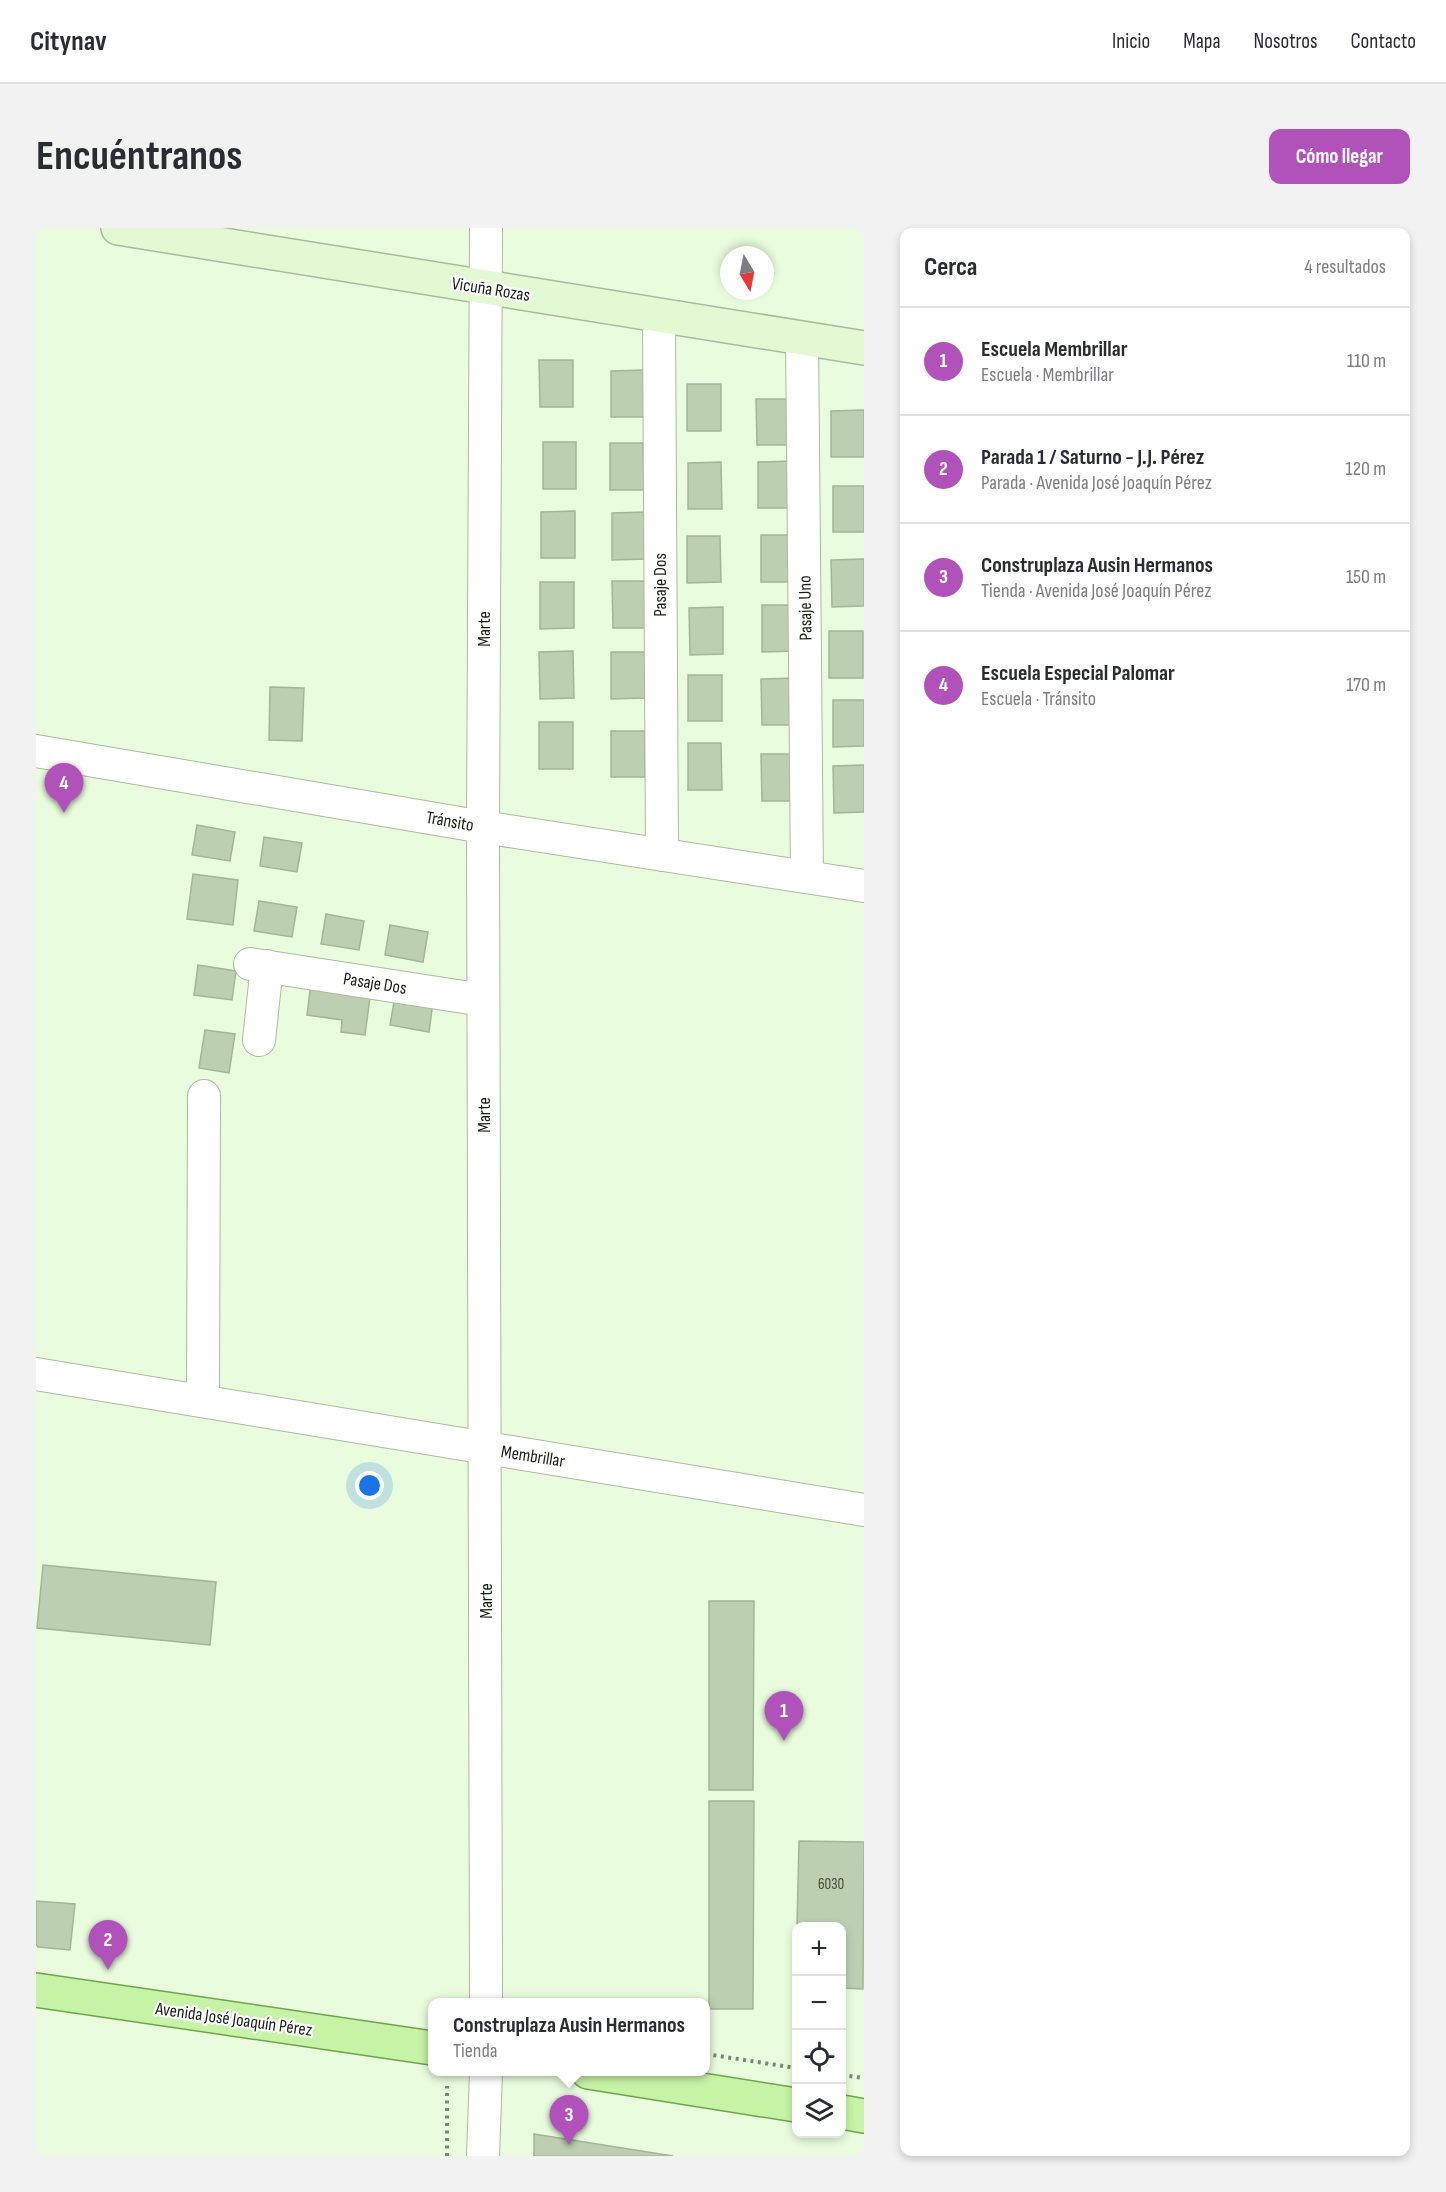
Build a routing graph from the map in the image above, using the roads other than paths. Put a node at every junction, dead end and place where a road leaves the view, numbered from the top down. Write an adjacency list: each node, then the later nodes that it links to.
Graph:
1 (118, 228): 3 (street, Vicuña Rozas)
2 (486, 228): 3 (street, Marte)
3 (486, 288): 4 (street, Vicuña Rozas); 8 (street, Marte)
4 (659, 316): 5 (street, Vicuña Rozas); 9 (street, Pasaje Dos)
5 (802, 338): 6 (street, Vicuña Rozas); 10 (street, Pasaje Uno)
6 (864, 348)
7 (36, 751): 8 (street, Tránsito)
8 (483, 827): 9 (street, Tránsito); 12 (street, Marte)
9 (662, 855): 10 (street, Tránsito)
10 (807, 877): 11 (street, Tránsito)
11 (864, 886)
12 (483, 1000): 13 (street, Pasaje Dos); 17 (street, Marte)
13 (259, 1041)
14 (204, 1096): 16 (street)
15 (36, 1374): 16 (street, Membrillar)
16 (203, 1401): 17 (street, Membrillar)
17 (486, 1448): 18 (street, Membrillar); 20 (street, Marte)
18 (864, 1510)
19 (36, 1990): 21 (main road, Avenida José Joaquín Pérez)
20 (486, 1998)
21 (428, 2047)
22 (486, 2076): 27 (street)
23 (613, 2076): 24 (main road)
24 (792, 2104)
25 (846, 2113): 26 (main road)
26 (864, 2116)
27 (483, 2156)

